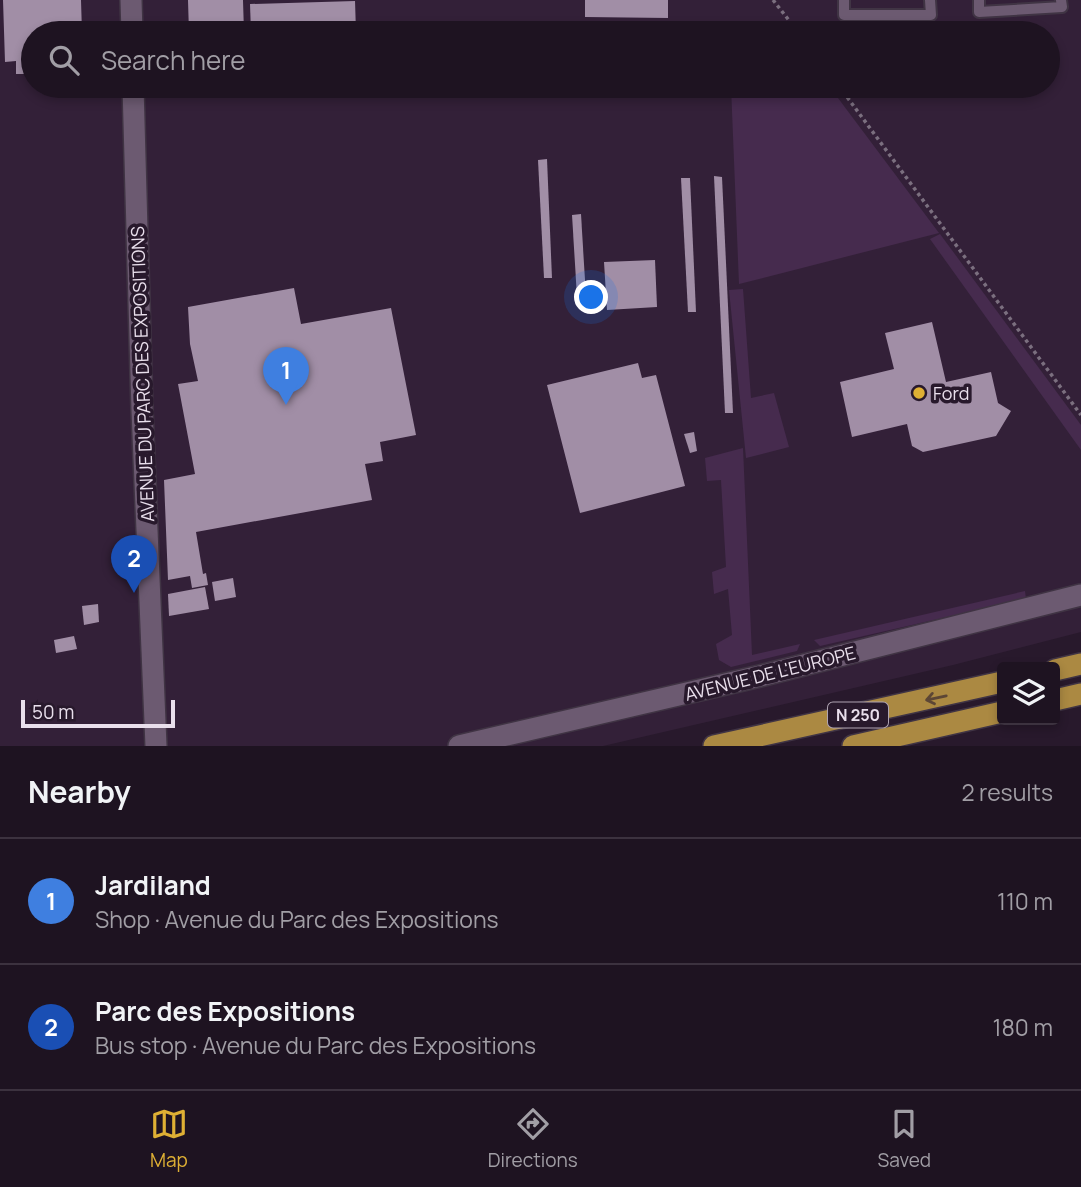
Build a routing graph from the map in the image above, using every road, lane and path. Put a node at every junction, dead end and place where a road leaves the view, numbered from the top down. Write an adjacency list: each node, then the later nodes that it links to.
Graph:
1 (131, 0): 7 (street)
2 (773, 0): 8 (path)
3 (844, 0): 4 (lane)
4 (930, 0)
5 (1061, 3): 6 (lane)
6 (979, 6)
7 (132, 21)
8 (790, 21)
9 (133, 98): 19 (street, AVENUE DU PARC DES EXPOSITIONS)
10 (848, 98): 11 (path)
11 (1081, 415)
12 (1081, 595): 20 (street, AVENUE DE L'EUROPE)
13 (1081, 663): 14 (highway)
14 (1060, 669)
15 (997, 683): 21 (highway, N 250, one-way to 21)
16 (1081, 694): 17 (highway)
17 (1060, 699)
18 (997, 713): 22 (highway, N 250)
19 (156, 746)
20 (459, 746)
21 (715, 746)
22 (853, 746)

